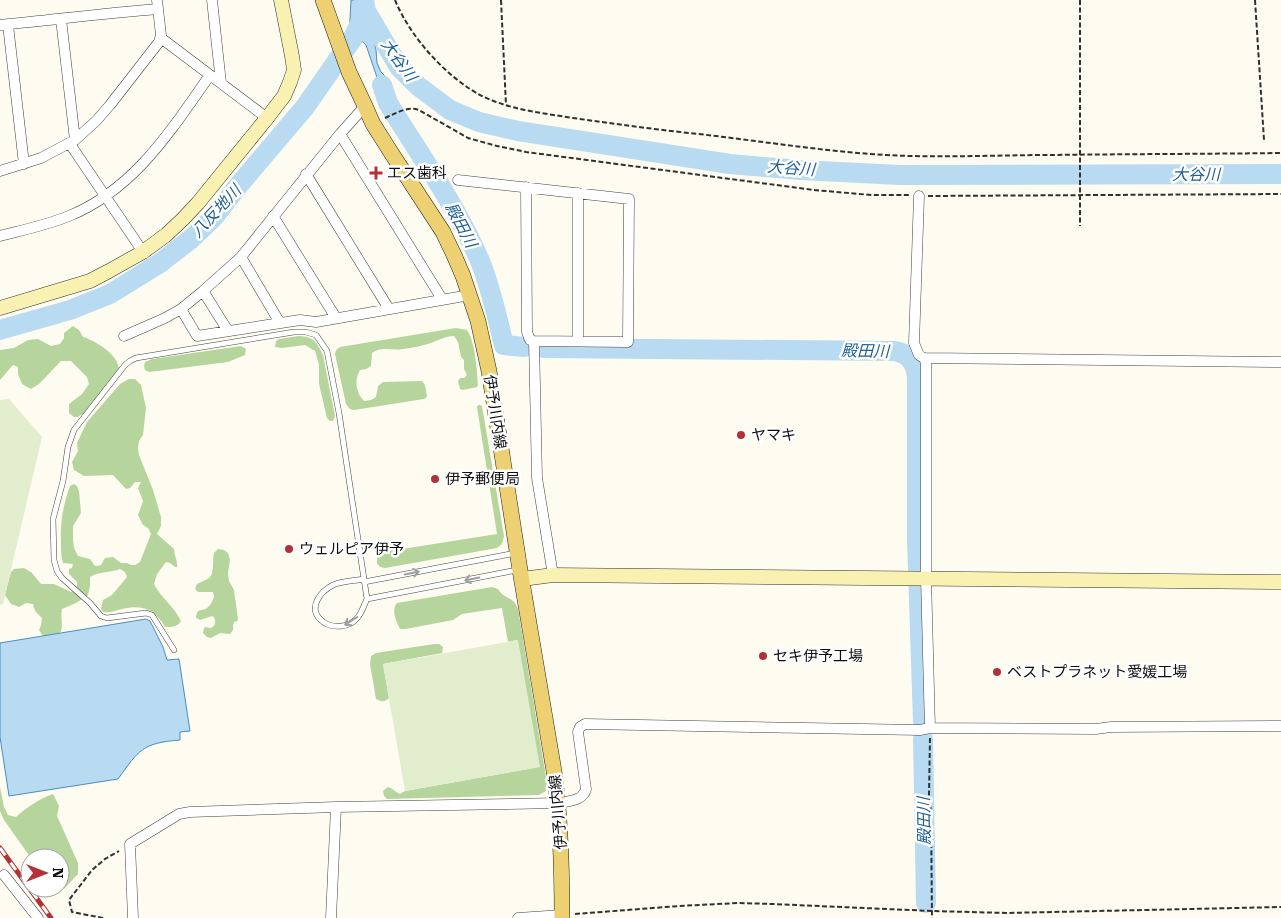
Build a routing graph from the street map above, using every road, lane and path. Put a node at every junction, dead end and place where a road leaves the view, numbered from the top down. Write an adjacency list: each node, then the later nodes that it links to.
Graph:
1 (212, 0): 13 (street)
2 (281, 0): 16 (street)
3 (323, 0): 14 (main road, 伊予川内線)
4 (395, 0): 15 (path)
5 (501, 0): 15 (path)
6 (1080, 0): 22 (path)
7 (1255, 0): 19 (path)
8 (158, 4): 9 (street); 11 (street)
9 (61, 19): 10 (street); 20 (street)
10 (4, 25): 23 (street)
11 (161, 38): 12 (street); 20 (street)
12 (210, 75): 13 (street); 31 (street)
13 (221, 83): 16 (street)
14 (365, 106): 17 (main road, 伊予川内線); 18 (street)
15 (506, 106): 22 (path)
16 (267, 118): 36 (street)
17 (373, 124): 32 (path); 39 (main road, 伊予川内線)
18 (340, 134): 25 (street); 40 (street)
19 (1264, 140)
20 (72, 142): 23 (street); 31 (street)
21 (1281, 153): 22 (path)
22 (1080, 155): 29 (path)
23 (24, 164): 24 (street)
24 (0, 171)
25 (306, 174): 33 (street); 43 (street)
26 (458, 180): 27 (street)
27 (526, 188): 28 (street); 48 (street)
28 (578, 193): 49 (street); 49 (street)
29 (1080, 193): 30 (path); 32 (path); 34 (path)
30 (1281, 194)
31 (106, 196): 35 (street); 36 (street)
32 (919, 196): 50 (street)
33 (273, 216): 37 (street); 44 (street)
34 (1080, 226)
35 (0, 236)
36 (143, 252): 41 (street)
37 (241, 257): 38 (street); 45 (street)
38 (203, 291): 42 (street); 46 (street)
39 (470, 295): 40 (street); 52 (main road, 伊予川内線)
40 (442, 300): 43 (street)
41 (0, 308)
42 (181, 309): 46 (street); 47 (street)
43 (389, 309): 44 (street)
44 (336, 318): 45 (street)
45 (280, 323): 46 (street)
46 (228, 331)
47 (124, 336)
48 (534, 341): 49 (street); 54 (street)
49 (578, 341)
50 (924, 358): 51 (street); 55 (street)
51 (1281, 362)
52 (517, 553): 53 (main road, 伊予川内線); 56 (lane, one-way to 52)
53 (521, 574): 54 (street); 58 (lane, one-way to 58); 62 (main road, 伊予川内線)
54 (553, 575): 55 (street)
55 (926, 578): 57 (street); 61 (street)
56 (364, 580): 58 (lane); 58 (lane, one-way to 56); 59 (lane)
57 (1281, 582)
58 (367, 599)
59 (174, 650)
60 (1281, 726): 61 (street)
61 (930, 728): 62 (street); 67 (path)
62 (559, 803): 63 (street); 68 (main road, 伊予川内線)
63 (336, 808): 64 (street); 72 (street)
64 (130, 844): 70 (path); 71 (street)
65 (1, 875): 69 (street)
66 (1281, 907): 67 (path)
67 (932, 911): 68 (path); 74 (path)
68 (562, 916): 73 (street)
69 (38, 918)
70 (103, 918)
71 (133, 918)
72 (331, 918)
73 (518, 918)
74 (932, 918)

